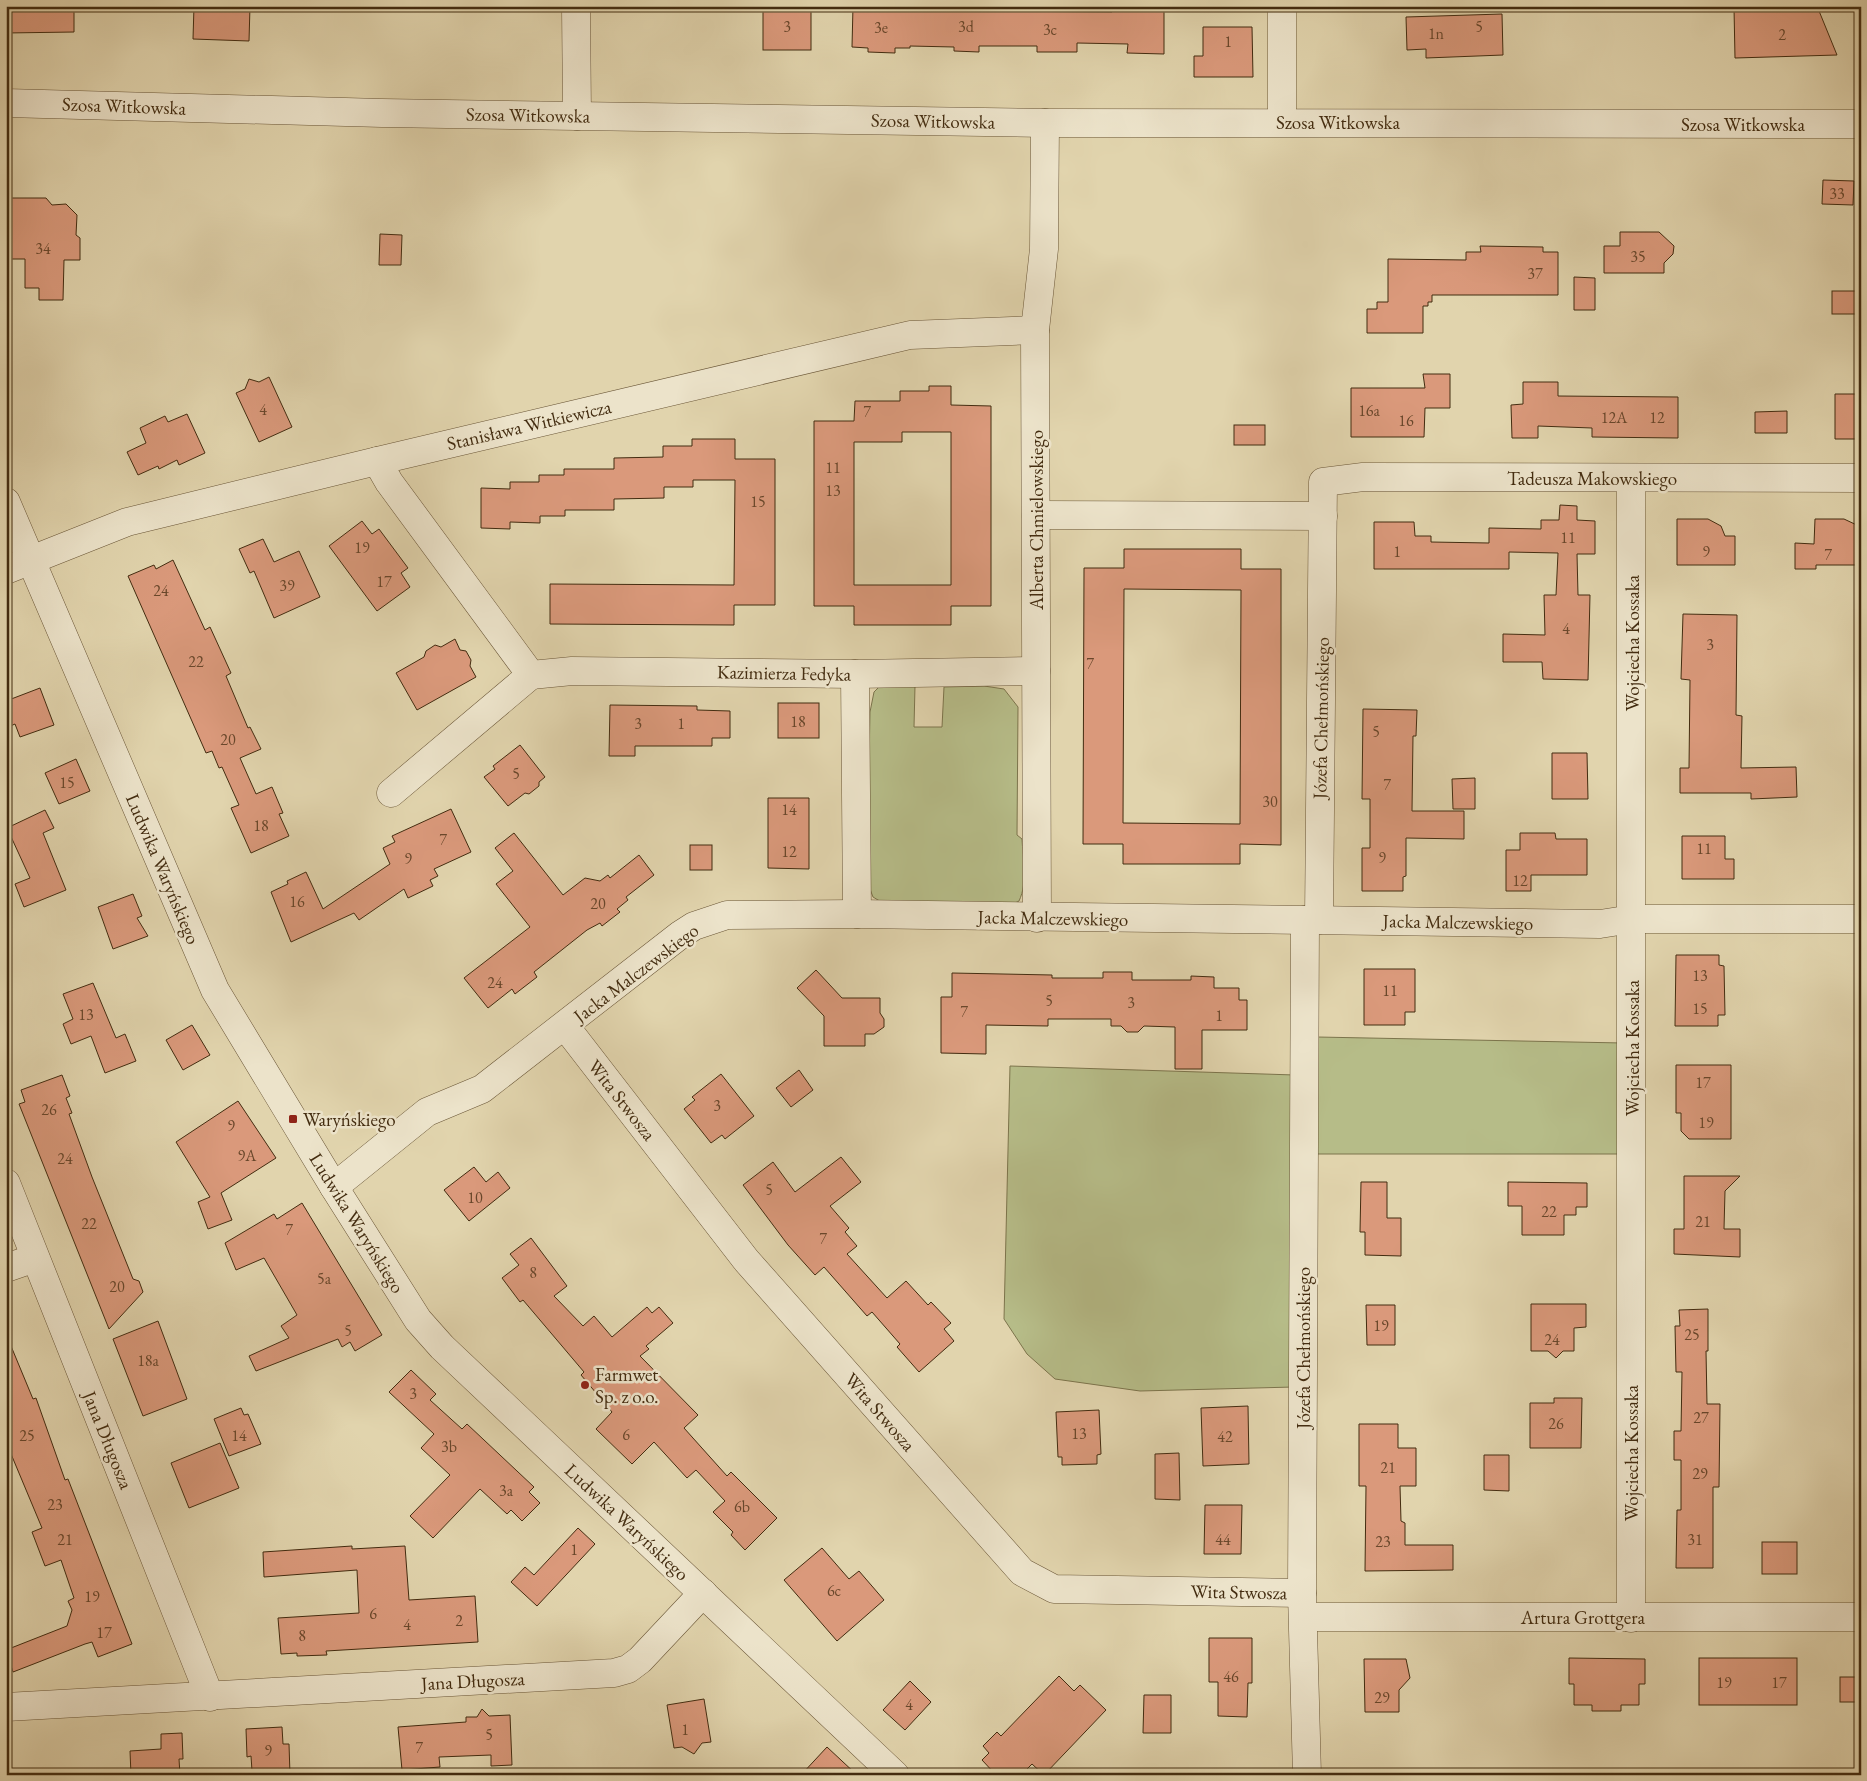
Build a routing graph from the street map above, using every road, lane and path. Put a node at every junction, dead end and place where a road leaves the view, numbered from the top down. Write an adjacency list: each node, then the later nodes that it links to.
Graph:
1 (576, 6): 4 (street)
2 (1282, 6): 5 (street)
3 (6, 103): 4 (street, Szosa Witkowska)
4 (577, 116): 6 (street, Szosa Witkowska)
5 (1282, 122): 6 (street, Szosa Witkowska); 7 (street, Szosa Witkowska)
6 (1045, 123): 8 (street, Alberta Chmielowskiego)
7 (1861, 124)
8 (1035, 330): 9 (street, Stanisława Witkiewicza); 14 (street, Alberta Chmielowskiego)
9 (377, 461): 16 (street, Stanisława Witkiewicza); 19 (street)
10 (1632, 478): 11 (street, Tadeusza Makowskiego); 12 (street, Tadeusza Makowskiego); 23 (street, Wojciecha Kossaka)
11 (1861, 478)
12 (1323, 482): 15 (street, Józefa Chełmońskiego)
13 (6, 502): 16 (street, Ludwika Waryńskiego)
14 (1036, 515): 15 (street); 17 (street, Alberta Chmielowskiego)
15 (1323, 516): 25 (street, Józefa Chełmońskiego)
16 (19, 565): 28 (street, Ludwika Waryńskiego)
17 (1036, 671): 18 (street, Kazimierza Fedyka); 22 (street, Alberta Chmielowskiego)
18 (855, 674): 19 (street, Kazimierza Fedyka); 21 (street)
19 (531, 675): 20 (street)
20 (392, 793)
21 (857, 914): 22 (street, Jacka Malczewskiego); 26 (street, Jacka Malczewskiego)
22 (1037, 918): 25 (street, Jacka Malczewskiego)
23 (1632, 919): 24 (street, Jacka Malczewskiego); 25 (street, Jacka Malczewskiego); 34 (street, Wojciecha Kossaka)
24 (1861, 919)
25 (1312, 920): 32 (street, Józefa Chełmońskiego)
26 (565, 1026): 28 (street, Jacka Malczewskiego); 32 (street, Wita Stwosza)
27 (6, 1183): 29 (street, Jana Długosza)
28 (334, 1187): 31 (street, Ludwika Waryńskiego)
29 (35, 1258): 30 (street); 35 (street, Jana Długosza)
30 (6, 1268)
31 (703, 1593): 35 (street, Jana Długosza); 37 (street, Ludwika Waryńskiego)
32 (1303, 1605): 34 (street, Artura Grottgera); 38 (street, Józefa Chełmońskiego)
33 (1861, 1617): 34 (street, Artura Grottgera)
34 (1631, 1618)
35 (210, 1696): 36 (street, Jana Długosza)
36 (6, 1707)
37 (895, 1775)
38 (1307, 1775)

